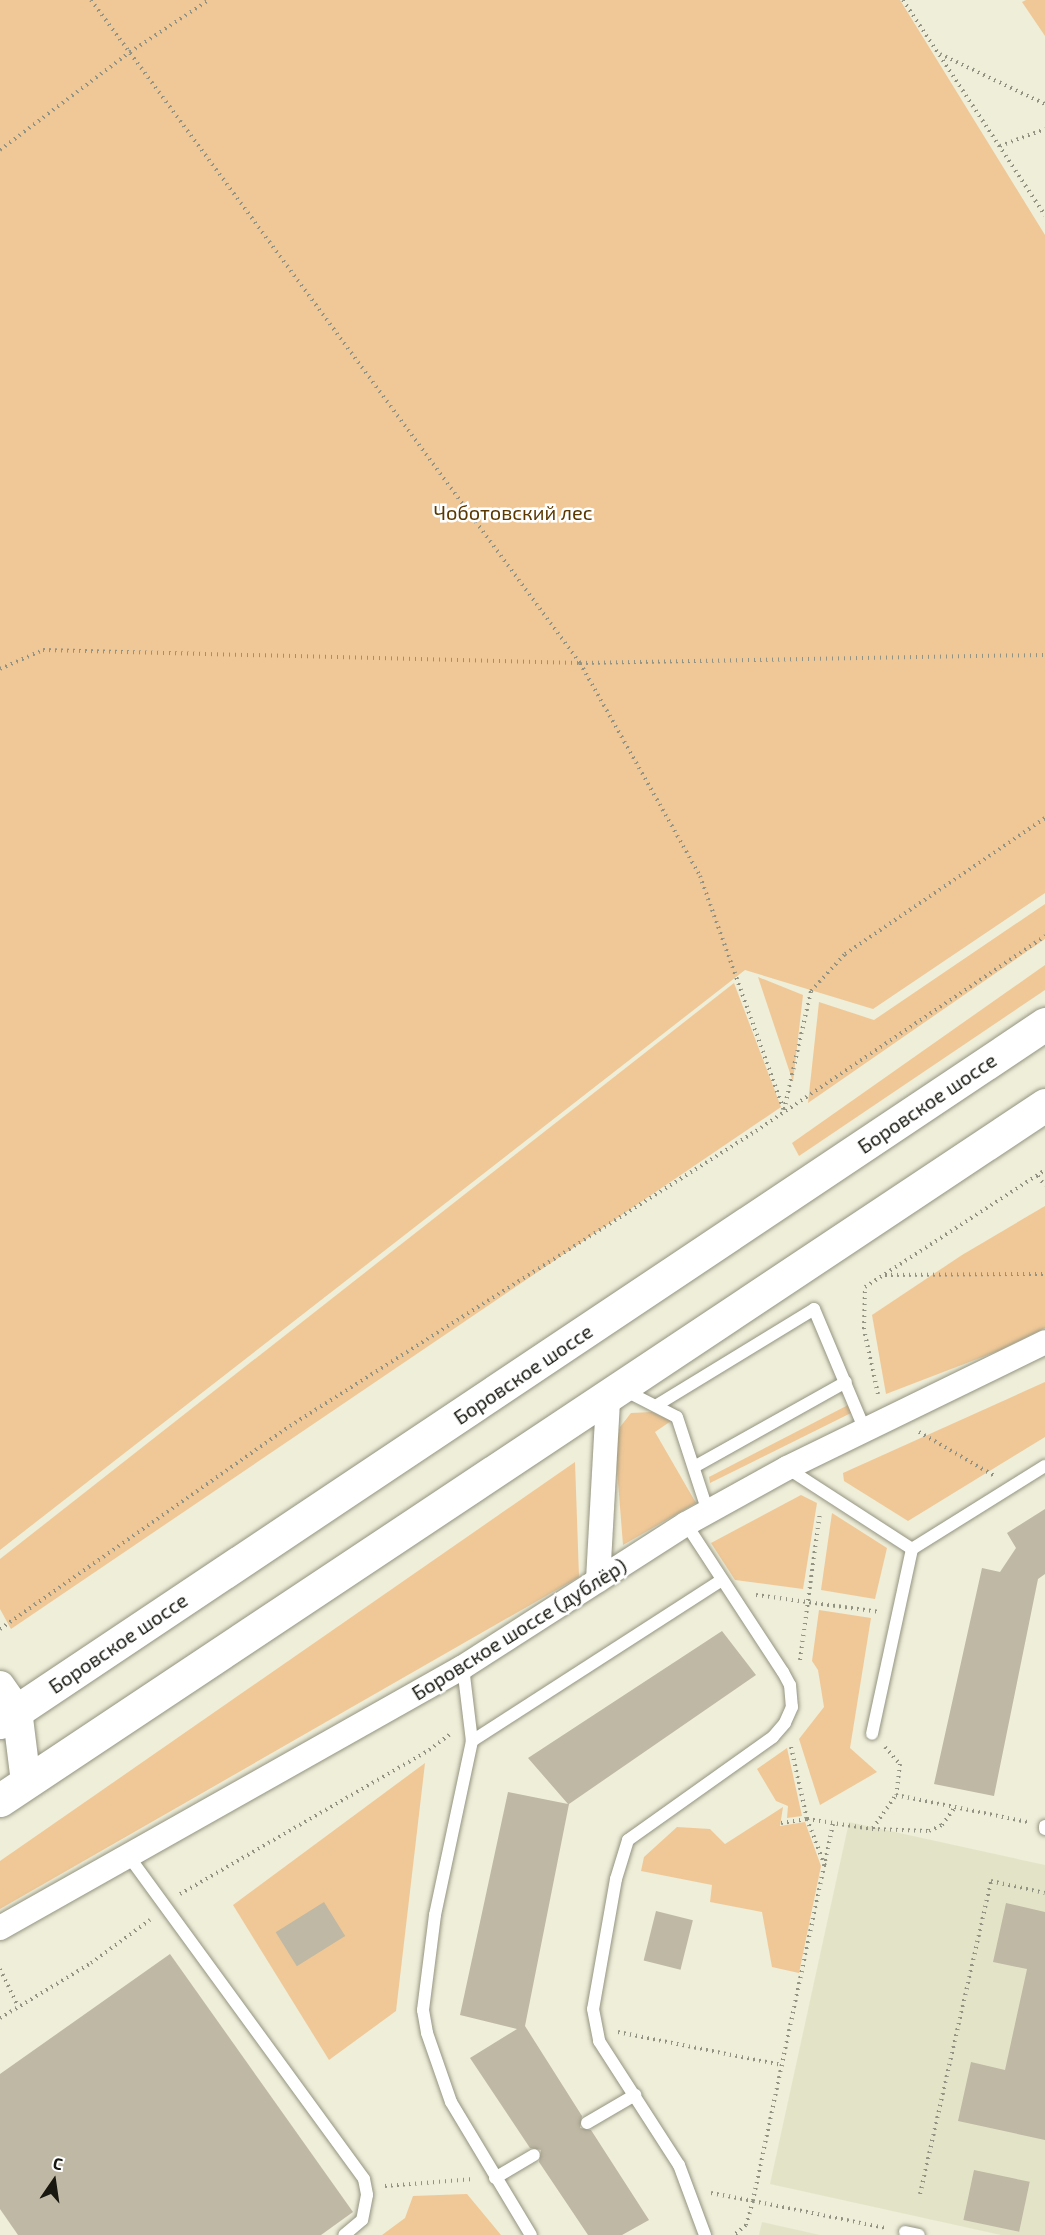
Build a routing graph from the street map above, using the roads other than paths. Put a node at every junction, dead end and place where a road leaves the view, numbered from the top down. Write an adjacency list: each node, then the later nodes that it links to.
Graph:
1 (1045, 1024): 17 (main road, Боровское шоссе)
2 (1045, 1105): 5 (main road)
3 (1045, 1342): 7 (street, Боровское шоссе (дублёр))
4 (846, 1382): 6 (lane); 7 (lane); 9 (lane)
5 (615, 1394): 6 (lane); 14 (street); 20 (main road)
6 (657, 1406): 9 (lane)
7 (879, 1420): 10 (street, Боровское шоссе (дублёр))
8 (1045, 1466): 13 (lane)
9 (694, 1467): 11 (lane)
10 (787, 1468): 11 (street, Боровское шоссе (дублёр)); 13 (lane)
11 (708, 1512): 12 (street, Боровское шоссе (дублёр))
12 (686, 1524): 14 (street, Боровское шоссе (дублёр)); 15 (lane)
13 (912, 1549): 18 (lane)
14 (598, 1580): 16 (street, Боровское шоссе (дублёр))
15 (722, 1580): 19 (lane); 23 (lane)
16 (463, 1667): 19 (lane); 21 (street, Боровское шоссе (дублёр))
17 (6, 1706): 20 (street)
18 (872, 1734)
19 (472, 1741): 26 (lane)
20 (13, 1791)
21 (130, 1858): 22 (street, Боровское шоссе (дублёр)); 28 (lane)
22 (0, 1928)
23 (635, 2095): 24 (lane); 30 (lane)
24 (587, 2123)
25 (534, 2155): 26 (lane)
26 (495, 2178): 29 (lane)
27 (905, 2232): 31 (lane)
28 (344, 2235)
29 (531, 2235)
30 (705, 2235)
31 (919, 2235)

